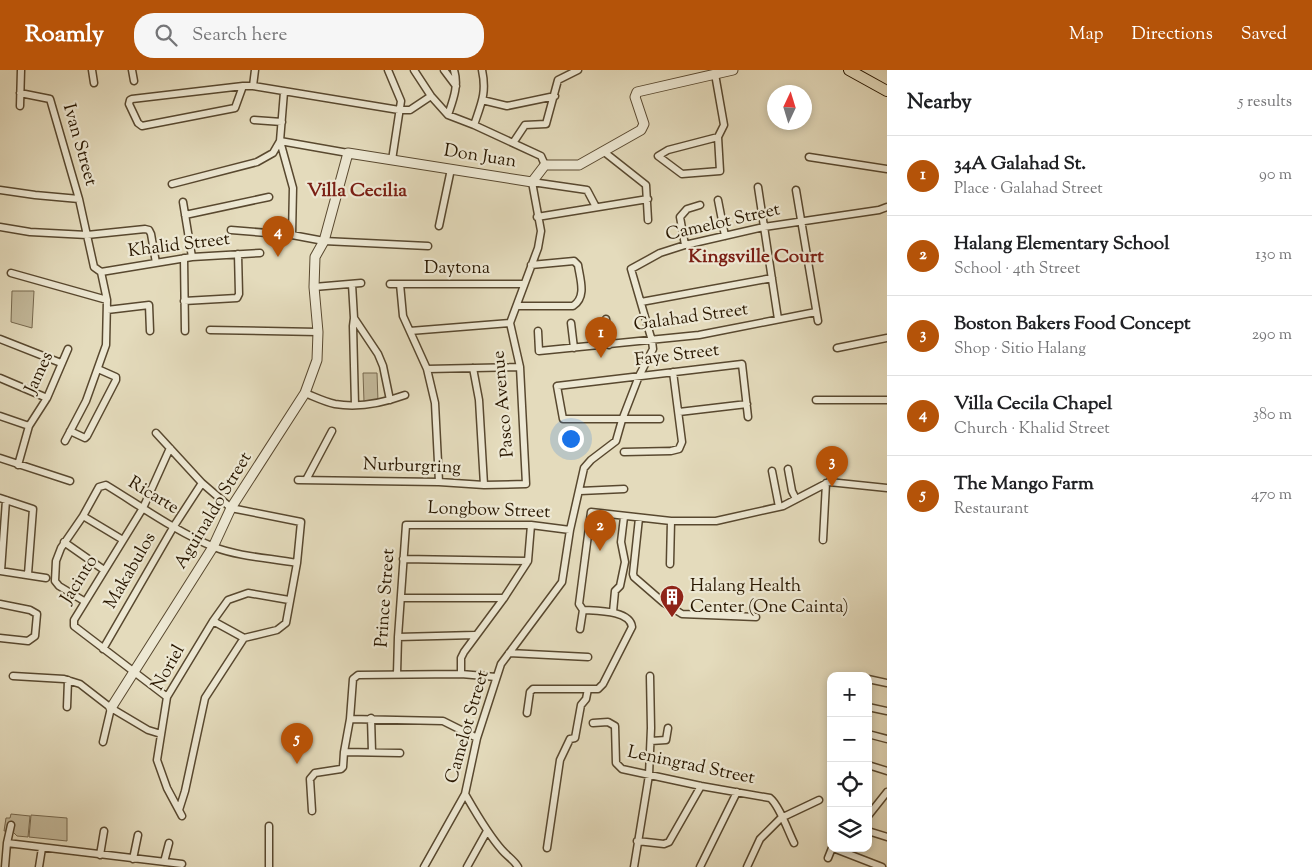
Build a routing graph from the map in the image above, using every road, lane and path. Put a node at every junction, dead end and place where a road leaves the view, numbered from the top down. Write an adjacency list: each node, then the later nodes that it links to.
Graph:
1 (21, 70): 20 (street)
2 (92, 70): 15 (street)
3 (132, 70): 14 (street)
4 (255, 70): 17 (street)
5 (388, 70): 26 (street)
6 (414, 70): 22 (street)
7 (444, 70): 18 (street)
8 (454, 70): 18 (street)
9 (482, 70): 24 (street)
10 (578, 70): 23 (street)
11 (733, 70): 13 (street)
12 (849, 70): 19 (main road)
13 (715, 74): 31 (street); 34 (street)
14 (134, 81)
15 (94, 83)
16 (242, 86): 16 (street); 17 (street)
17 (253, 86): 21 (street)
18 (456, 87): 27 (street)
19 (887, 91)
20 (20, 92): 25 (street); 47 (street, Ivan Street)
21 (284, 92): 26 (street); 29 (street)
22 (431, 96): 26 (street); 27 (street)
23 (555, 96): 24 (street); 33 (street)
24 (482, 100): 30 (street)
25 (20, 106)
26 (399, 110): 37 (street)
27 (448, 115): 30 (street)
28 (254, 120): 29 (street)
29 (282, 122): 32 (street)
30 (474, 125): 33 (street)
31 (718, 137): 31 (street)
32 (280, 141): 35 (street, Don Juan); 42 (street); 63 (street)
33 (513, 143): 38 (street)
34 (603, 151): 38 (street); 48 (street)
35 (348, 153): 37 (street, Don Juan); 65 (street, Aguinaldo Street)
36 (809, 156): 40 (street)
37 (392, 160): 39 (street, Don Juan)
38 (546, 165): 41 (street, Don Juan)
39 (452, 169): 41 (street, Don Juan); 59 (street)
40 (887, 169)
41 (532, 182): 52 (street); 55 (street)
42 (172, 184)
43 (758, 187): 60 (street)
44 (0, 190): 47 (street)
45 (796, 190): 57 (street)
46 (269, 197): 54 (street)
47 (79, 199): 62 (street)
48 (648, 199): 52 (street); 56 (street)
49 (718, 200): 64 (street)
50 (183, 202): 54 (street)
51 (700, 205): 66 (street)
52 (596, 207): 55 (street)
53 (887, 207): 57 (street, Camelot Street)
54 (185, 215): 70 (street)
55 (537, 217): 73 (street)
56 (648, 220)
57 (802, 221): 60 (street, Camelot Street); 88 (street)
58 (0, 226): 62 (street)
59 (439, 226)
60 (764, 227): 64 (street, Camelot Street); 76 (street)
61 (231, 230): 63 (street)
62 (87, 235): 72 (street); 74 (street)
63 (292, 235): 65 (street)
64 (725, 236): 66 (street, Camelot Street)
65 (324, 241): 67 (street); 82 (street, Aguinaldo Street)
66 (685, 245): 85 (street, Camelot Street)
67 (428, 246)
68 (260, 253): 69 (street, Khalid Street)
69 (238, 254): 70 (street, Khalid Street); 84 (street)
70 (192, 257): 71 (street, Khalid Street)
71 (184, 258): 72 (street, Khalid Street); 84 (street)
72 (156, 263): 74 (street, Khalid Street)
73 (531, 265): 81 (street); 86 (street)
74 (101, 272): 83 (street)
75 (11, 273): 83 (street)
76 (772, 278): 85 (street); 91 (street)
77 (361, 283): 78 (street)
78 (352, 284): 82 (street); 89 (street)
79 (390, 284): 80 (street, Daytona)
80 (400, 284): 81 (street, Daytona); 98 (street)
81 (524, 284): 86 (street)
82 (314, 286): 100 (street, Aguinaldo Street)
83 (107, 300): 87 (street)
84 (184, 300): 97 (street)
85 (641, 302): 103 (street, Camelot Street)
86 (518, 306): 93 (street)
87 (107, 310): 96 (street); 111 (street)
88 (816, 312): 91 (street, Galahad Street); 92 (street)
89 (354, 318): 119 (street); 123 (street)
90 (606, 319): 104 (street)
91 (778, 320): 103 (street, Galahad Street)
92 (818, 321)
93 (510, 323): 98 (street); 109 (street, Pasco Avenue)
94 (571, 324): 105 (street)
95 (210, 330): 100 (street)
96 (150, 331)
97 (185, 331)
98 (410, 331): 112 (street)
99 (538, 331): 105 (street, Galahad Street)
100 (318, 332): 116 (street, Aguinaldo Street)
101 (887, 338): 106 (street)
102 (0, 339): 108 (street)
103 (652, 341): 104 (street, Galahad Street); 114 (street, Camelot Street)
104 (609, 345): 105 (street, Galahad Street)
105 (574, 348)
106 (837, 348)
107 (68, 350): 108 (street, James)
108 (62, 363): 118 (street, James)
109 (520, 367): 110 (street); 146 (street, Pasco Avenue)
110 (473, 368): 112 (street); 147 (street)
111 (98, 369): 131 (street); 131 (street)
112 (427, 369): 143 (street)
113 (673, 372): 114 (street, Faye Street); 122 (street, Faye Street); 124 (street)
114 (639, 376): 128 (street, Camelot Street); 128 (street, Faye Street)
115 (0, 378): 118 (street)
116 (305, 393): 123 (street); 155 (street, Aguinaldo Street)
117 (405, 395): 119 (street)
118 (47, 398): 129 (street, James)
119 (390, 400): 123 (street)
120 (816, 400): 121 (street)
121 (887, 400)
122 (747, 404): 124 (street); 126 (street)
123 (355, 405)
124 (679, 412): 135 (street)
125 (0, 416): 129 (street)
126 (748, 417)
127 (660, 419): 128 (street)
128 (622, 420): 150 (street, Camelot Street)
129 (29, 426): 137 (street, James)
130 (332, 430): 141 (street)
131 (70, 432): 133 (street)
132 (156, 433): 134 (street)
133 (65, 441)
134 (170, 448): 144 (street); 154 (street, Jacinto)
135 (624, 452)
136 (0, 458): 137 (street)
137 (18, 465): 142 (street)
138 (788, 469): 152 (street)
139 (772, 472): 153 (street)
140 (298, 480): 141 (street, Nurburgring)
141 (306, 480): 143 (street, Nurburgring)
142 (70, 481)
143 (439, 482): 147 (street, Nurburgring)
144 (202, 483): 155 (street); 162 (street, Makabulos)
145 (826, 483): 148 (street); 152 (street); 165 (street)
146 (526, 484): 147 (street, Nurburgring)
147 (484, 485)
148 (887, 488)
149 (624, 489): 150 (street)
150 (580, 491): 163 (street, Camelot Street)
151 (3, 499): 173 (street); 174 (street)
152 (796, 499): 153 (street)
153 (779, 507): 159 (street)
154 (144, 508): 156 (street, Ricarte); 162 (street, Ricarte); 164 (street, Jacinto)
155 (231, 508): 167 (street, Aguinaldo Street); 170 (street)
156 (83, 516): 164 (street); 166 (street, Ricarte)
157 (624, 517): 158 (street); 181 (street); 182 (street)
158 (639, 518): 159 (street); 183 (street)
159 (671, 521): 171 (street)
160 (406, 524): 161 (street, Longbow Street); 168 (street, Prince Street)
161 (530, 525): 163 (street, Longbow Street); 169 (street)
162 (174, 526): 167 (street, Ricarte); 190 (street, Makabulos)
163 (570, 530): 191 (street, Camelot Street)
164 (123, 540): 172 (street, Jacinto)
165 (823, 540)
166 (64, 542): 172 (street); 179 (street, Ricarte)
167 (213, 547): 170 (street, Ricarte); 193 (street, Aguinaldo Street)
168 (403, 559): 169 (street); 176 (street, Prince Street)
169 (528, 561): 177 (street)
170 (297, 563): 178 (street)
171 (670, 564)
172 (104, 570): 179 (street, Jacinto)
173 (0, 571): 174 (street)
174 (28, 574): 175 (street)
175 (46, 578)
176 (401, 598): 177 (street); 187 (street, Prince Street)
177 (504, 598): 186 (street)
178 (289, 600): 184 (street, Noriel); 189 (street)
179 (84, 601): 190 (street, Jacinto)
180 (0, 604): 188 (street)
181 (582, 610): 182 (street); 185 (street)
182 (613, 612): 202 (street)
183 (756, 617)
184 (213, 621): 189 (street); 203 (street, Noriel)
185 (580, 629)
186 (475, 635): 187 (street); 195 (street)
187 (398, 637): 194 (street, Prince Street)
188 (0, 638)
189 (244, 638): 213 (street, Noriel)
190 (103, 649): 193 (street, Jacinto)
191 (509, 653): 192 (street); 198 (street, Camelot Street)
192 (588, 657)
193 (134, 672): 203 (street, Jacinto); 205 (street, Aguinaldo Street)
194 (398, 674): 195 (street); 210 (street)
195 (460, 674): 198 (street)
196 (13, 676): 199 (street)
197 (650, 676): 217 (street)
198 (496, 677): 215 (street, Camelot Street)
199 (68, 680): 204 (street); 205 (street)
200 (872, 680): 201 (street)
201 (887, 682)
202 (588, 689): 208 (street); 245 (street)
203 (168, 697): 213 (street, Noriel)
204 (67, 707)
205 (110, 708): 213 (street); 218 (street, Aguinaldo Street)
206 (872, 709): 207 (street)
207 (887, 711)
208 (527, 713)
209 (371, 718): 210 (street); 215 (street); 220 (street)
210 (350, 719): 219 (street)
211 (593, 723): 224 (street, Leningrad Street)
212 (668, 728): 217 (street)
213 (161, 734)
214 (872, 735): 216 (street)
215 (477, 738): 228 (street, Camelot Street)
216 (887, 739)
217 (651, 741): 224 (street)
218 (103, 742)
219 (344, 752): 220 (street); 230 (street)
220 (372, 752): 221 (street)
221 (400, 753)
222 (872, 766): 223 (street)
223 (887, 771)
224 (649, 775): 225 (street, Leningrad Street); 240 (street)
225 (701, 786): 226 (street, Leningrad Street); 240 (street)
226 (737, 792): 232 (street, Leningrad Street); 260 (street)
227 (887, 792): 231 (street)
228 (465, 794): 236 (street); 256 (street, Camelot Street)
229 (819, 800): 232 (street)
230 (312, 811)
231 (872, 811)
232 (781, 818): 243 (street, Leningrad Street); 261 (street)
233 (11, 825): 241 (street)
234 (269, 826): 255 (street)
235 (104, 831): 248 (street)
236 (487, 831): 257 (street); 258 (street)
237 (872, 832): 239 (street)
238 (138, 835): 249 (street)
239 (887, 838)
240 (637, 841): 259 (street)
241 (7, 843): 244 (street); 253 (street)
242 (169, 843): 251 (street)
243 (794, 843)
244 (42, 848): 248 (street); 254 (street)
245 (547, 848)
246 (831, 852): 250 (street)
247 (843, 852): 262 (street)
248 (100, 854): 249 (street)
249 (133, 858): 251 (street)
250 (828, 858)
251 (164, 862): 252 (street)
252 (182, 864)
253 (4, 867)
254 (39, 867)
255 (269, 867)
256 (424, 867)
257 (467, 867)
258 (518, 867)
259 (634, 867)
260 (700, 867)
261 (747, 867)
262 (882, 867)

